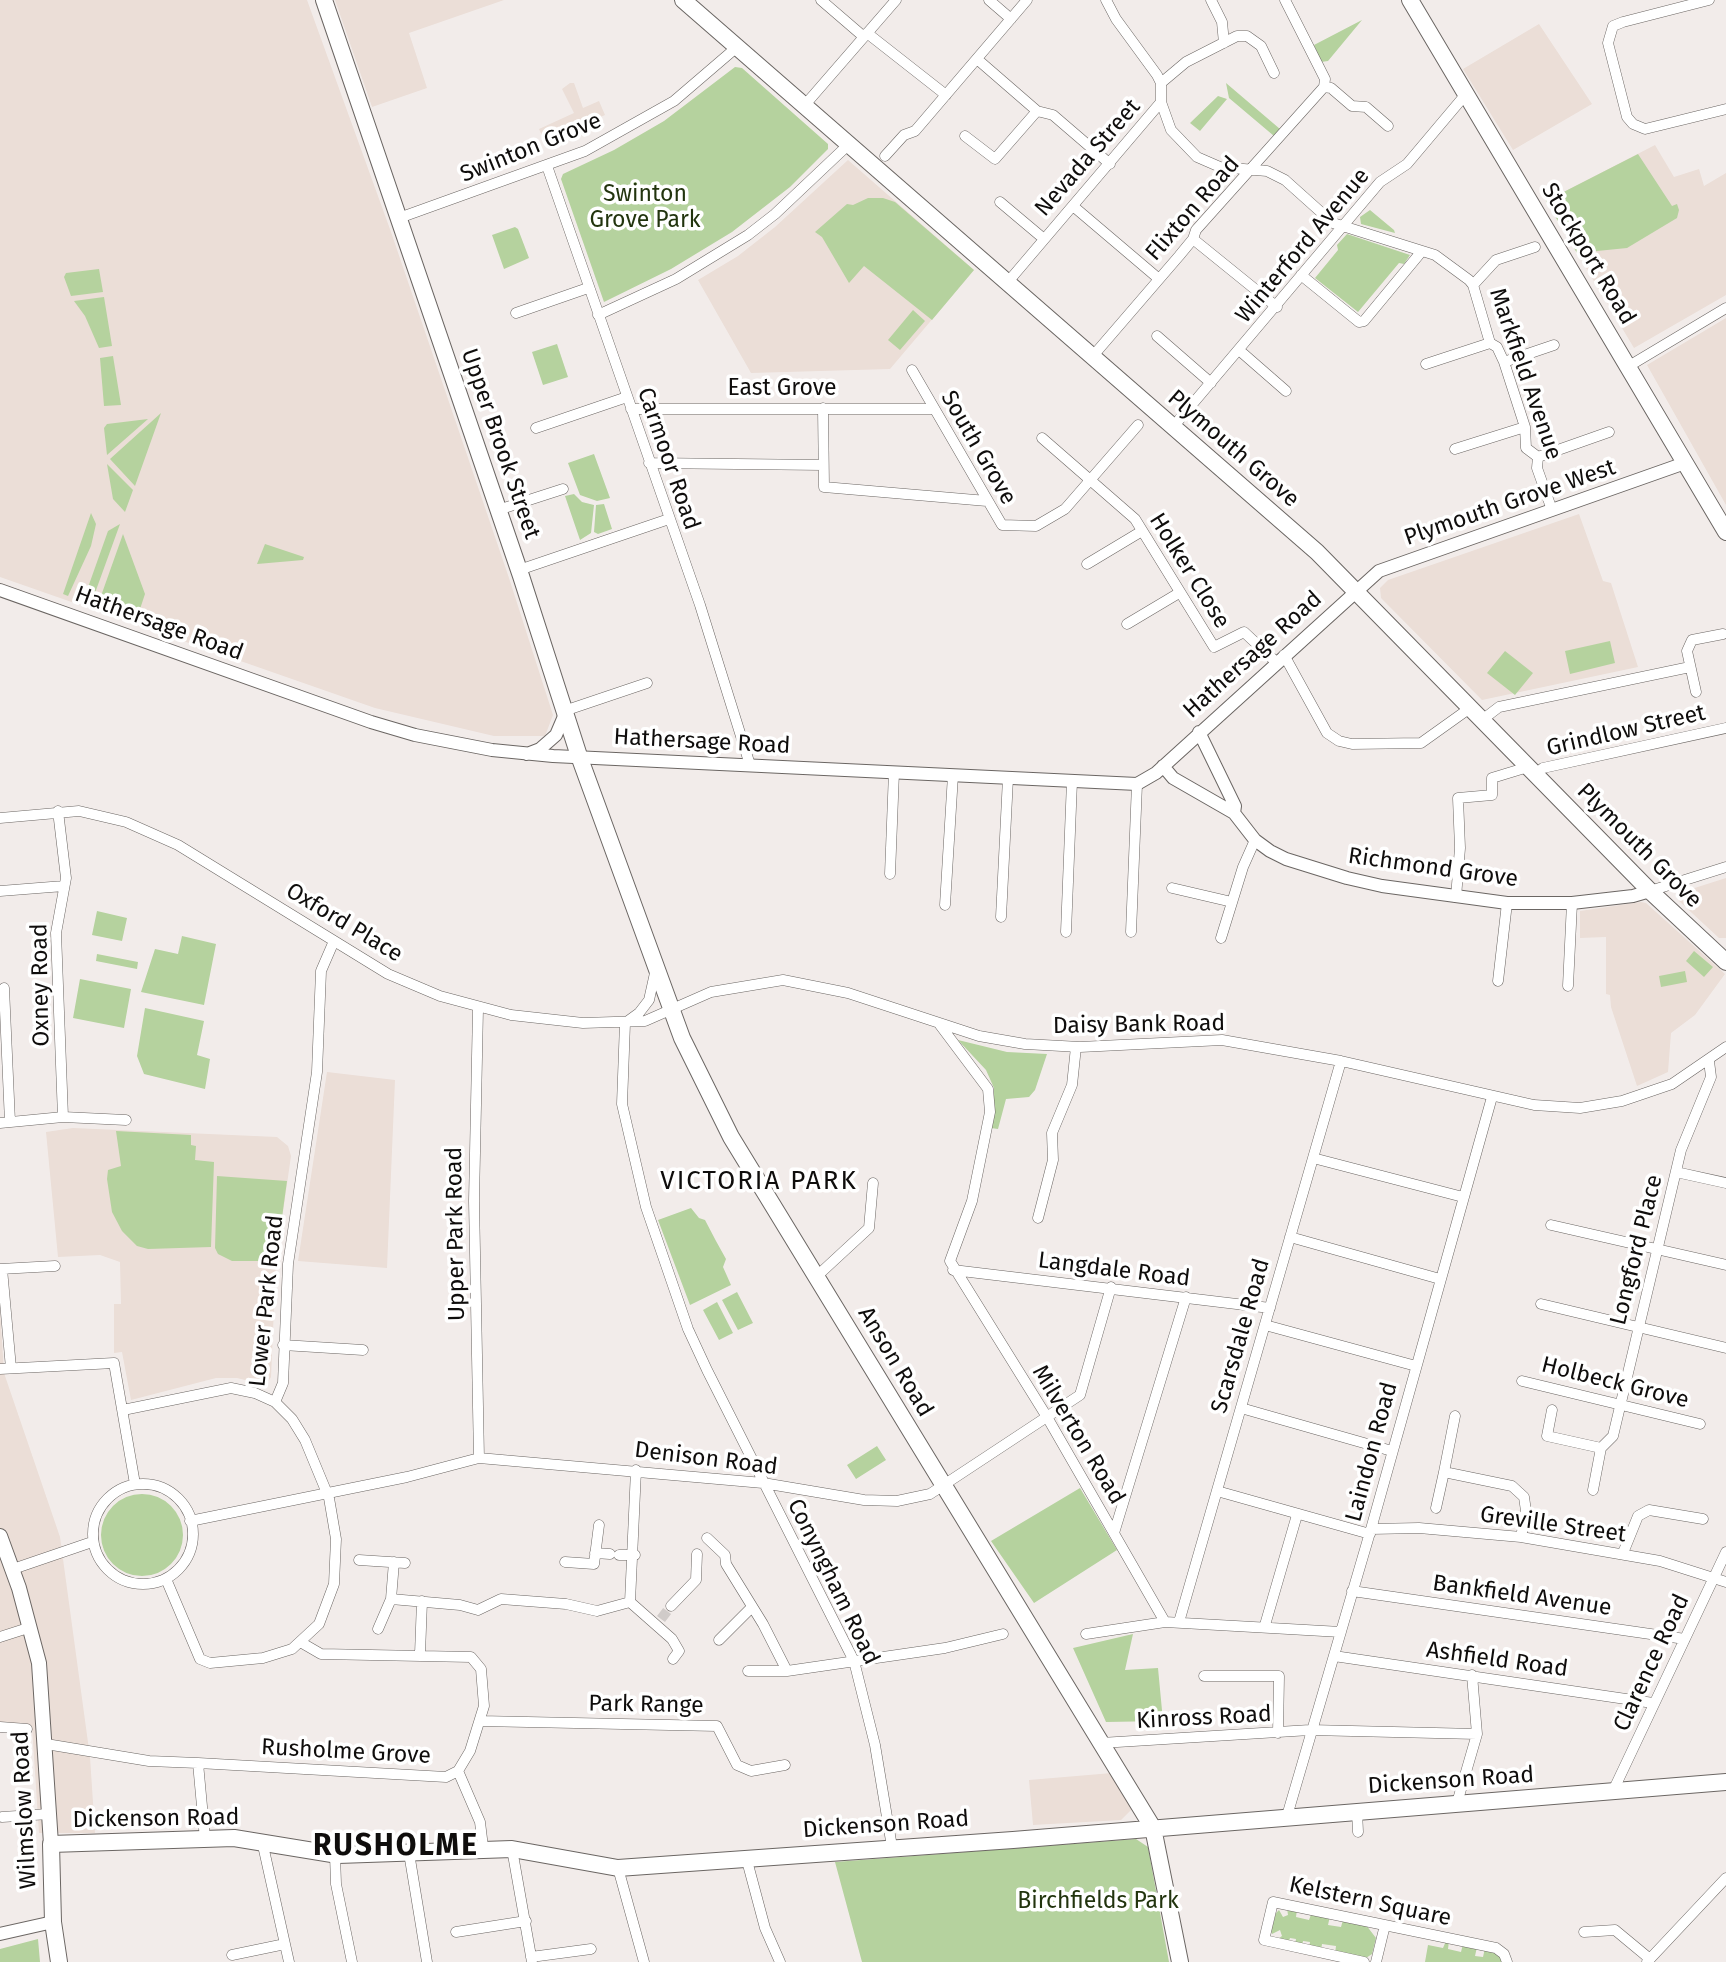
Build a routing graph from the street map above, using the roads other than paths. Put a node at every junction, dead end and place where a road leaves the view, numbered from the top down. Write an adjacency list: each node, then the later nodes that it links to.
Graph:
1 (324, 0): 35 (main road, Upper Brook Street)
2 (683, 0): 15 (main road, Plymouth Grove)
3 (821, 0): 13 (street)
4 (896, 0): 13 (street)
5 (989, 0): 12 (street)
6 (1027, 0): 12 (street)
7 (1106, 0): 18 (street)
8 (1211, 0): 14 (street)
9 (1286, 0): 19 (street)
10 (1410, 0): 20 (main road, Stockport Road)
11 (1709, 0): 24 (street)
12 (1011, 19): 16 (street)
13 (866, 35): 21 (street); 23 (street)
14 (1224, 43): 17 (street); 18 (street)
15 (737, 47): 23 (main road, Plymouth Grove); 31 (street, Swinton Grove)
16 (977, 59): 21 (street); 25 (street)
17 (1274, 73)
18 (1161, 83): 22 (street, Markfield Avenue)
19 (1324, 87): 26 (street); 32 (street, Flixton Road)
20 (1466, 94): 36 (street, Winterford Avenue); 57 (main road, Stockport Road)
21 (946, 95): 29 (street)
22 (1161, 102): 30 (street, Nevada Street); 32 (street, Markfield Avenue)
23 (804, 106): 28 (main road, Plymouth Grove)
24 (1726, 108)
25 (1037, 111): 27 (street); 30 (street)
26 (1388, 126)
27 (965, 136)
28 (848, 145): 43 (main road, Plymouth Grove); 49 (street)
29 (885, 156)
30 (1110, 164): 34 (street, Nevada Street)
31 (547, 166): 35 (street, Swinton Grove); 45 (street, Carmoor Road)
32 (1253, 168): 36 (street, Markfield Avenue); 38 (street, Flixton Road)
33 (1000, 202): 37 (street, Nevada Street)
34 (1073, 206): 37 (street, Nevada Street); 42 (street)
35 (399, 218): 79 (main road, Upper Brook Street)
36 (1342, 226): 40 (street, Markfield Avenue); 41 (street, Winterford Avenue)
37 (1044, 239): 43 (street, Nevada Street)
38 (1193, 239): 42 (street, Flixton Road); 46 (street)
39 (1535, 247): 44 (street)
40 (1422, 251): 41 (street); 44 (street, Markfield Avenue)
41 (1301, 275): 46 (street, Winterford Avenue)
42 (1159, 279): 54 (street, Flixton Road)
43 (1007, 283): 54 (main road, Plymouth Grove)
44 (1473, 285): 51 (street, Markfield Avenue)
45 (588, 288): 48 (street); 49 (street, Carmoor Road)
46 (1277, 307): 53 (street, Winterford Avenue)
47 (1726, 308): 57 (street)
48 (516, 313)
49 (598, 315): 61 (street, Carmoor Road)
50 (1157, 336): 59 (street)
51 (1490, 343): 55 (street, Markfield Avenue); 56 (street)
52 (1554, 345): 55 (street)
53 (1240, 350): 59 (street, Winterford Avenue); 60 (street)
54 (1092, 356): 66 (main road, Plymouth Grove)
55 (1504, 362): 67 (street, Markfield Avenue)
56 (1426, 364)
57 (1629, 366): 74 (main road, Stockport Road)
58 (912, 370): 64 (street, South Grove)
59 (1212, 383): 66 (street, Winterford Avenue)
60 (1286, 391)
61 (627, 397): 63 (street, Carmoor Road); 68 (street)
62 (823, 408): 63 (street, East Grove); 64 (street, East Grove); 75 (street)
63 (631, 409): 73 (street, Carmoor Road)
64 (934, 409): 78 (street, South Grove)
65 (1138, 425): 76 (street)
66 (1173, 427): 87 (main road, Plymouth Grove)
67 (1525, 427): 71 (street); 72 (street, Markfield Avenue)
68 (536, 428)
69 (1609, 432): 72 (street)
70 (1042, 438): 76 (street, Holker Close)
71 (1455, 449)
72 (1538, 457): 80 (street, Markfield Avenue)
73 (649, 463): 75 (street); 81 (street, Carmoor Road)
74 (1685, 463): 80 (street, Plymouth Grove West); 83 (main road, Stockport Road)
75 (823, 465): 78 (street)
76 (1089, 480): 78 (street, South Grove); 82 (street, Holker Close)
77 (563, 489): 79 (street)
78 (986, 501)
79 (498, 510): 85 (main road, Upper Brook Street)
80 (1552, 510): 87 (street, Plymouth Grove West)
81 (669, 519): 85 (street); 102 (street, Carmoor Road)
82 (1142, 531): 84 (street); 88 (street, Holker Close)
83 (1726, 532)
84 (1087, 564)
85 (519, 570): 96 (main road, Upper Brook Street)
86 (0, 590): 100 (street, Hathersage Road)
87 (1355, 591): 91 (street, Hathersage Road); 95 (main road, Plymouth Grove)
88 (1179, 593): 89 (street); 91 (street, Holker Close)
89 (1127, 624)
90 (1723, 634): 92 (street)
91 (1280, 659): 95 (street); 99 (street, Hathersage Road)
92 (1690, 667): 94 (street); 97 (street)
93 (647, 683): 96 (street)
94 (1696, 692)
95 (1470, 708): 97 (main road, Plymouth Grove)
96 (564, 713): 100 (street); 101 (main road, Upper Brook Street)
97 (1482, 720): 104 (main road, Plymouth Grove)
98 (1726, 728): 104 (street, Grindlow Street)
99 (1199, 732): 103 (street, Hathersage Road); 111 (street, Richmond Grove)
100 (526, 754): 101 (street, Hathersage Road)
101 (579, 757): 102 (street, Hathersage Road); 122 (main road, Upper Brook Street)
102 (750, 765): 105 (street, Hathersage Road)
103 (1163, 766): 109 (street, Hathersage Road); 111 (street, Richmond Grove)
104 (1532, 771): 119 (main road, Plymouth Grove); 120 (street, Grindlow Street)
105 (894, 772): 106 (street, Hathersage Road); 115 (street)
106 (953, 775): 107 (street, Hathersage Road); 125 (street)
107 (1008, 778): 108 (street, Hathersage Road); 126 (street)
108 (1072, 781): 109 (street, Hathersage Road); 127 (street)
109 (1137, 784): 128 (street)
110 (58, 811): 112 (street, Oxford Place); 116 (street, Oxney Road); 130 (street, Oxford Place)
111 (1234, 813): 113 (street, Richmond Grove)
112 (0, 818)
113 (1255, 840): 120 (street, Richmond Grove); 121 (street)
114 (1726, 867): 119 (street, Richmond Grove)
115 (890, 874)
116 (64, 886): 118 (street); 145 (street, Oxney Road)
117 (1172, 888): 121 (street)
118 (0, 891)
119 (1650, 891): 124 (street, Richmond Grove); 131 (main road, Plymouth Grove)
120 (1456, 897): 123 (street, Richmond Grove)
121 (1232, 902): 129 (street)
122 (632, 903): 132 (main road, Anson Road)
123 (1507, 903): 124 (street, Richmond Grove); 133 (street)
124 (1572, 903): 134 (street)
125 (945, 905)
126 (1001, 917)
127 (1066, 932)
128 (1131, 932)
129 (1221, 939)
130 (334, 941): 136 (street, Oxford Place); 169 (street, Lower Park Road)
131 (1726, 962)
132 (655, 971): 137 (main road, Anson Road); 138 (street)
133 (1498, 981)
134 (1568, 986)
135 (4, 988): 147 (street)
136 (478, 1009): 138 (street, Oxford Place); 185 (street, Upper Park Road)
137 (671, 1012): 138 (street, Oxford Place); 139 (street, Daisy Bank Road); 161 (main road, Anson Road)
138 (625, 1023): 188 (street, Conyngham Road)
139 (940, 1025): 140 (street, Daisy Bank Road); 160 (street)
140 (1076, 1047): 142 (street, Daisy Bank Road); 153 (street)
141 (1726, 1047): 143 (street, Daisy Bank Road)
142 (1341, 1061): 144 (street, Daisy Bank Road); 148 (street, Scarsdale Road)
143 (1709, 1061): 144 (street, Daisy Bank Road); 149 (street, Longford Place)
144 (1492, 1097): 152 (street, Laindon Road)
145 (63, 1117): 146 (street); 147 (street)
146 (125, 1121)
147 (5, 1123)
148 (1313, 1158): 152 (street); 155 (street, Scarsdale Road)
149 (1676, 1172): 151 (street); 156 (street, Longford Place)
150 (873, 1183): 161 (street)
151 (1726, 1183)
152 (1464, 1197): 162 (street, Laindon Road)
153 (1038, 1218)
154 (1551, 1225): 156 (street)
155 (1290, 1237): 162 (street); 166 (street, Scarsdale Road)
156 (1658, 1249): 157 (street); 168 (street, Longford Place)
157 (1726, 1265)
158 (55, 1266): 159 (street)
159 (1, 1269): 173 (street)
160 (953, 1270): 163 (street, Langdale Road); 181 (street, Milverton Road)
161 (816, 1277): 190 (main road, Anson Road)
162 (1440, 1279): 172 (street, Laindon Road)
163 (1111, 1287): 164 (street, Langdale Road); 181 (street, Denison Road)
164 (1186, 1297): 166 (street, Langdale Road); 200 (street)
165 (1541, 1304): 168 (street)
166 (1269, 1308): 167 (street, Scarsdale Road)
167 (1265, 1325): 172 (street); 177 (street, Scarsdale Road)
168 (1638, 1327): 170 (street); 176 (street, Longford Place)
169 (283, 1345): 171 (street); 175 (street, Lower Park Road)
170 (1726, 1348)
171 (363, 1350)
172 (1416, 1366): 184 (street, Laindon Road)
173 (5, 1368): 178 (street)
174 (1522, 1381): 176 (street, Holbeck Grove)
175 (275, 1402): 178 (street); 193 (street, Lower Park Road)
176 (1619, 1404): 182 (street, Holbeck Grove); 183 (street, Longford Place)
177 (1241, 1408): 184 (street); 192 (street, Scarsdale Road)
178 (122, 1410): 189 (street)
179 (1552, 1410): 183 (street)
180 (1455, 1416): 187 (street)
181 (1047, 1417): 190 (street, Denison Road); 200 (street, Milverton Road)
182 (1700, 1424)
183 (1601, 1448): 191 (street, Longford Place)
184 (1392, 1451): 199 (street, Laindon Road)
185 (479, 1458): 186 (street, Denison Road); 193 (street, Denison Road)
186 (636, 1470): 188 (street, Denison Road); 209 (street)
187 (1444, 1472): 194 (street); 202 (street)
188 (763, 1483): 190 (street, Denison Road); 237 (street, Conyngham Road)
189 (135, 1484): 197 (street); 204 (street)
190 (944, 1487): 249 (main road, Anson Road)
191 (1593, 1490)
192 (1217, 1491): 195 (street, Greville Street); 223 (street, Scarsdale Road)
193 (327, 1492): 197 (street, Denison Road); 233 (street, Lower Park Road)
194 (1436, 1508)
195 (1297, 1515): 199 (street, Greville Street); 224 (street)
196 (1703, 1519): 207 (street)
197 (190, 1521): 214 (street)
198 (598, 1525): 206 (street)
199 (1371, 1532): 202 (street, Greville Street); 216 (street, Laindon Road)
200 (1114, 1533): 222 (street, Milverton Road)
201 (0, 1536): 212 (main road, Wilmslow Road)
202 (1521, 1537): 207 (street, Greville Street)
203 (707, 1538): 221 (street)
204 (92, 1542): 212 (street); 214 (street)
205 (1726, 1552): 213 (street, Clarence Road)
206 (595, 1553): 209 (street); 211 (street)
207 (1623, 1553): 213 (street, Greville Street)
208 (697, 1554): 220 (street)
209 (635, 1555): 219 (street)
210 (359, 1560): 217 (street)
211 (565, 1562)
212 (13, 1569): 225 (main road, Wilmslow Road)
213 (1714, 1577): 215 (street, Greville Street); 231 (street, Clarence Road)
214 (166, 1579): 233 (street)
215 (1726, 1582)
216 (1352, 1591): 227 (street, Laindon Road); 231 (street, Bankfield Avenue)
217 (391, 1600): 218 (street); 226 (street)
218 (422, 1601): 219 (street); 234 (street)
219 (630, 1602): 236 (street)
220 (671, 1606)
221 (751, 1608): 232 (street); 239 (street)
222 (1165, 1622): 223 (street); 229 (street)
223 (1179, 1622): 224 (street)
224 (1265, 1625): 227 (street)
225 (31, 1627): 230 (street); 250 (main road, Wilmslow Road)
226 (378, 1629)
227 (1341, 1632): 235 (street, Laindon Road)
228 (1003, 1634): 237 (street)
229 (1086, 1634)
230 (0, 1637)
231 (1685, 1639): 242 (street, Clarence Road)
232 (719, 1640)
233 (302, 1643): 234 (street)
234 (421, 1654): 243 (street)
235 (1334, 1656): 240 (street, Ashfield Road); 246 (street, Laindon Road)
236 (673, 1659)
237 (854, 1661): 239 (street); 267 (street, Conyngham Road)
238 (748, 1671): 239 (street)
239 (788, 1671)
240 (1472, 1675): 242 (street, Ashfield Road); 248 (street)
241 (1204, 1676): 247 (street)
242 (1653, 1703): 255 (street, Clarence Road)
243 (480, 1721): 252 (street, Park Range); 253 (street)
244 (0, 1727): 245 (street)
245 (27, 1729)
246 (1310, 1730): 247 (street, Kinross Road); 248 (street, Kinross Road); 259 (street, Laindon Road)
247 (1278, 1733): 249 (street, Kinross Road)
248 (1477, 1734): 256 (street)
249 (1101, 1743): 261 (main road, Anson Road)
250 (46, 1744): 251 (street, Rusholme Grove); 258 (main road, Wilmslow Road)
251 (198, 1763): 253 (street, Rusholme Grove); 263 (street)
252 (785, 1765)
253 (458, 1771): 266 (street)
254 (1726, 1782): 255 (main road, Dickenson Road)
255 (1613, 1791): 256 (main road, Dickenson Road)
256 (1457, 1803): 257 (main road, Dickenson Road)
257 (1357, 1811): 259 (main road, Dickenson Road); 262 (street)
258 (49, 1814): 260 (street); 265 (main road, Wilmslow Road)
259 (1287, 1816): 261 (main road, Dickenson Road)
260 (2, 1817)
261 (1153, 1828): 267 (main road, Dickenson Road); 291 (main road)
262 (1358, 1832)
263 (205, 1839): 264 (main road, Dickenson Road); 265 (main road, Dickenson Road)
264 (261, 1841): 270 (main road, Dickenson Road); 280 (street)
265 (51, 1844): 275 (main road, Wilmslow Road)
266 (483, 1847): 268 (main road, Dickenson Road); 269 (main road, Dickenson Road)
267 (892, 1847): 271 (main road, Dickenson Road)
268 (512, 1849): 272 (main road, Dickenson Road); 274 (street)
269 (409, 1853): 270 (main road, Dickenson Road); 288 (street)
270 (335, 1855): 287 (street)
271 (746, 1857): 272 (main road, Dickenson Road); 290 (street)
272 (618, 1868): 289 (street)
273 (1726, 1878): 284 (street)
274 (526, 1921): 278 (street); 283 (street)
275 (53, 1922): 279 (street); 285 (main road, Wilmslow Road)
276 (1385, 1925): 292 (street, Kelstern Square); 293 (street); 294 (street, Kelstern Square)
277 (1584, 1931): 284 (street)
278 (456, 1932)
279 (0, 1934)
280 (285, 1944): 282 (street); 286 (street)
281 (591, 1950): 283 (street)
282 (232, 1955)
283 (531, 1960)
284 (1649, 1960)
285 (59, 1962)
286 (289, 1962)
287 (352, 1962)
288 (427, 1962)
289 (644, 1962)
290 (780, 1962)
291 (1180, 1962)
292 (1364, 1962)
293 (1376, 1962)
294 (1507, 1962)

